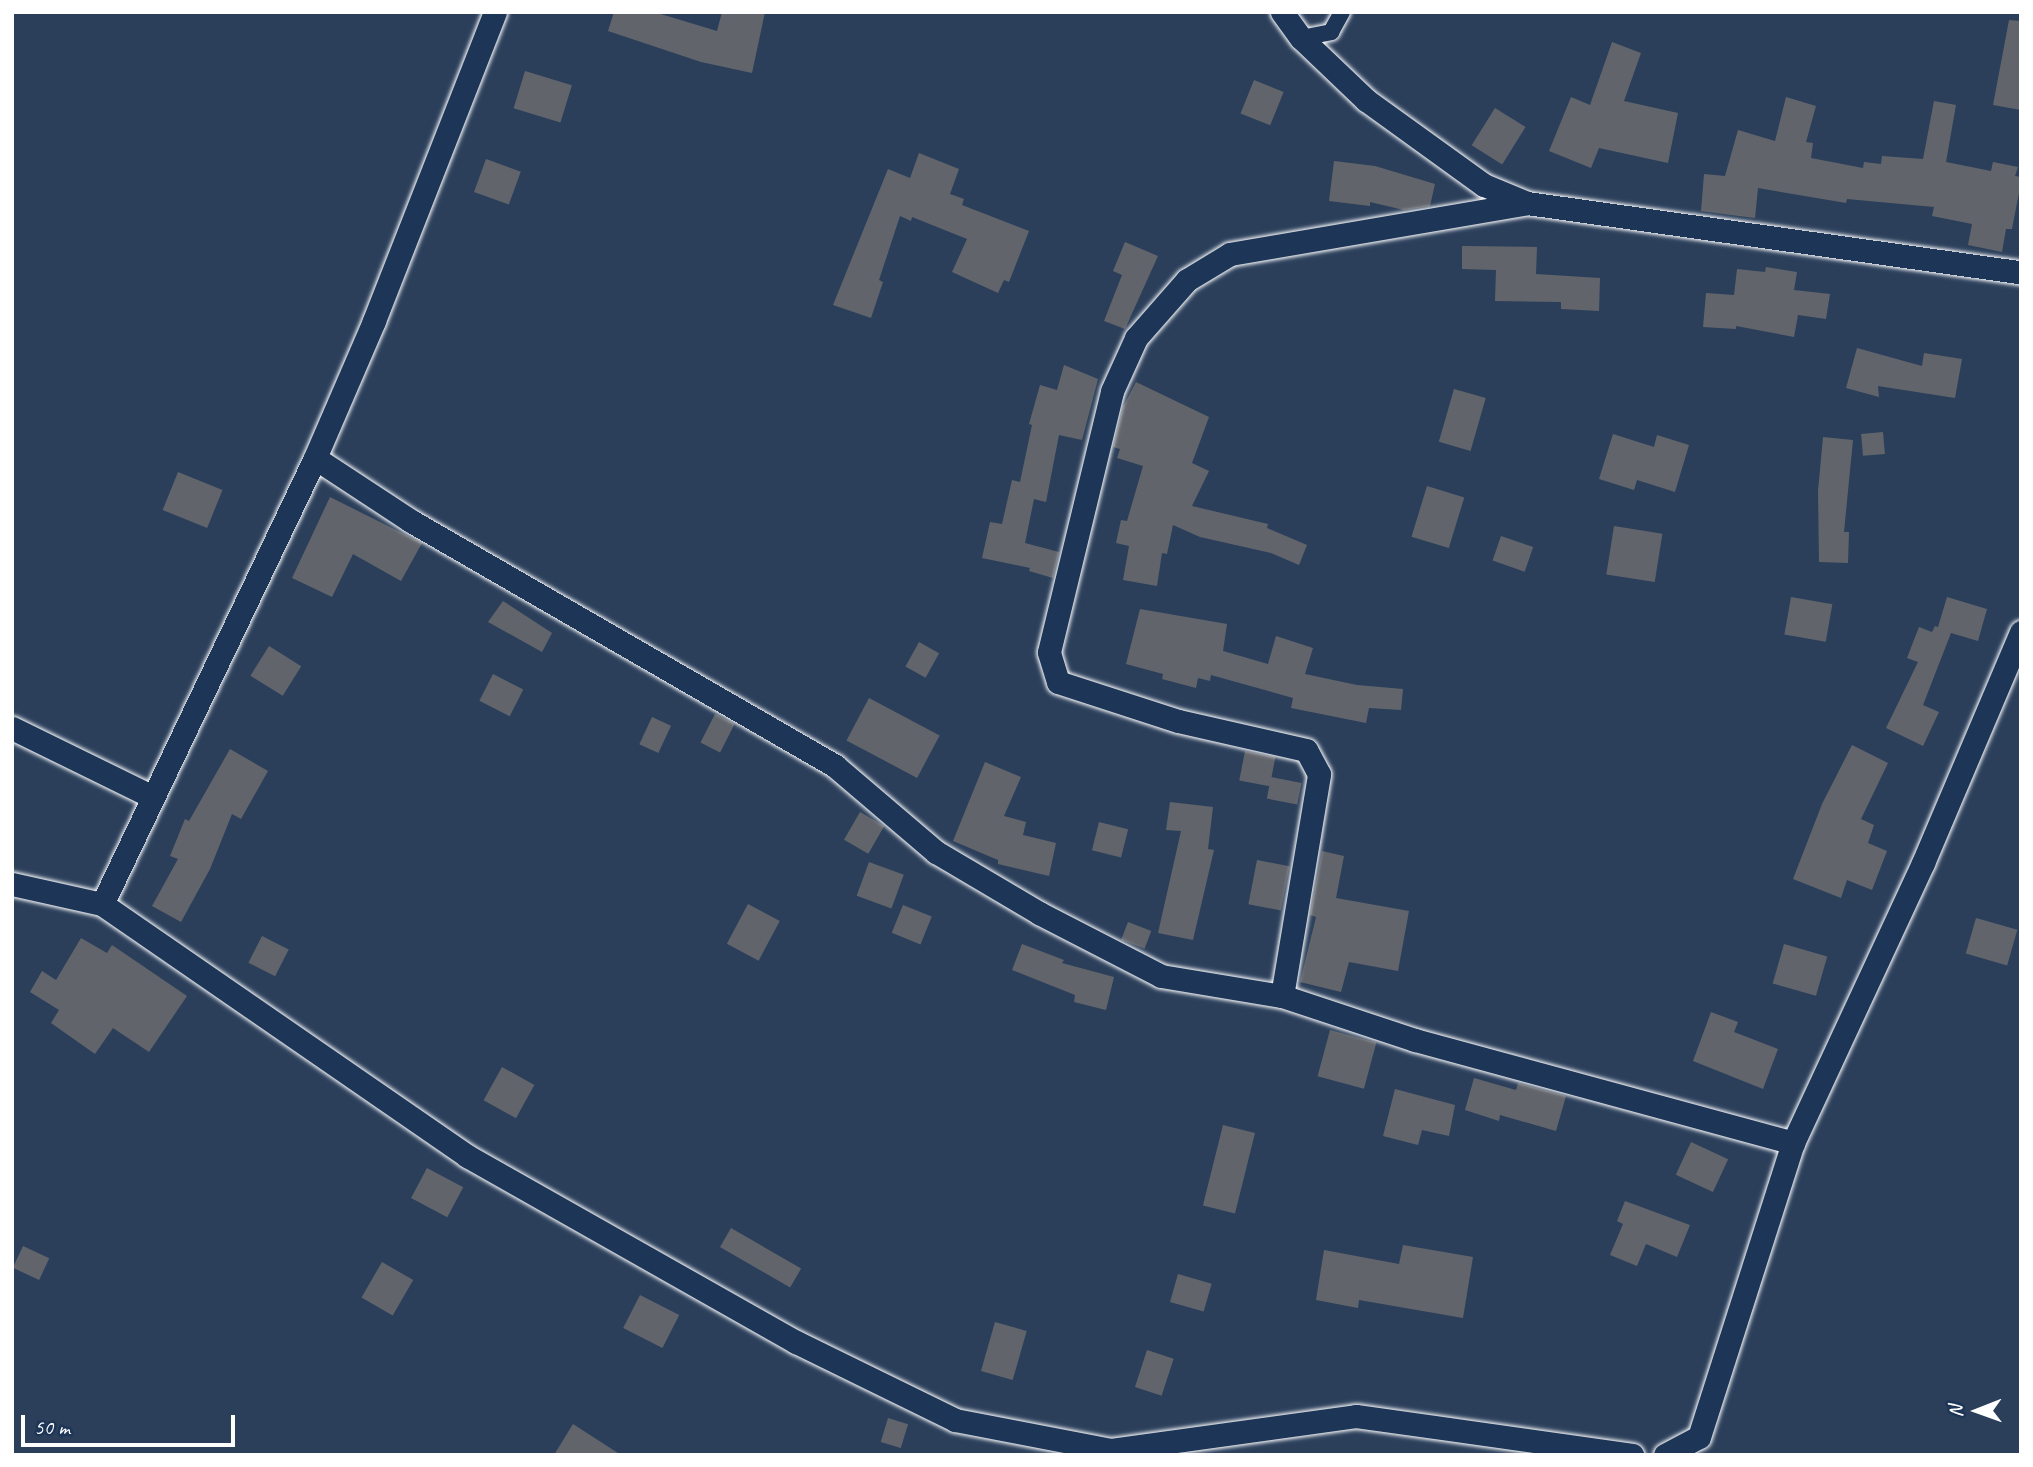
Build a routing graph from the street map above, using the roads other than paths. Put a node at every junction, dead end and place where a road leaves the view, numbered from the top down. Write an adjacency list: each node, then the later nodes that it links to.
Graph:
1 (495, 12): 7 (street)
2 (1282, 12): 4 (street)
3 (1342, 12): 4 (street)
4 (1301, 38): 5 (street)
5 (1527, 203): 6 (street); 13 (street)
6 (2021, 272)
7 (315, 458): 10 (street); 13 (street)
8 (2021, 632): 14 (street)
9 (12, 728): 10 (street)
10 (153, 797): 12 (street)
11 (12, 884): 12 (street)
12 (102, 904): 15 (street)
13 (1282, 996): 14 (street)
14 (1793, 1143): 17 (street)
15 (1111, 1453): 16 (street)
16 (1632, 1455)
17 (1665, 1455)

